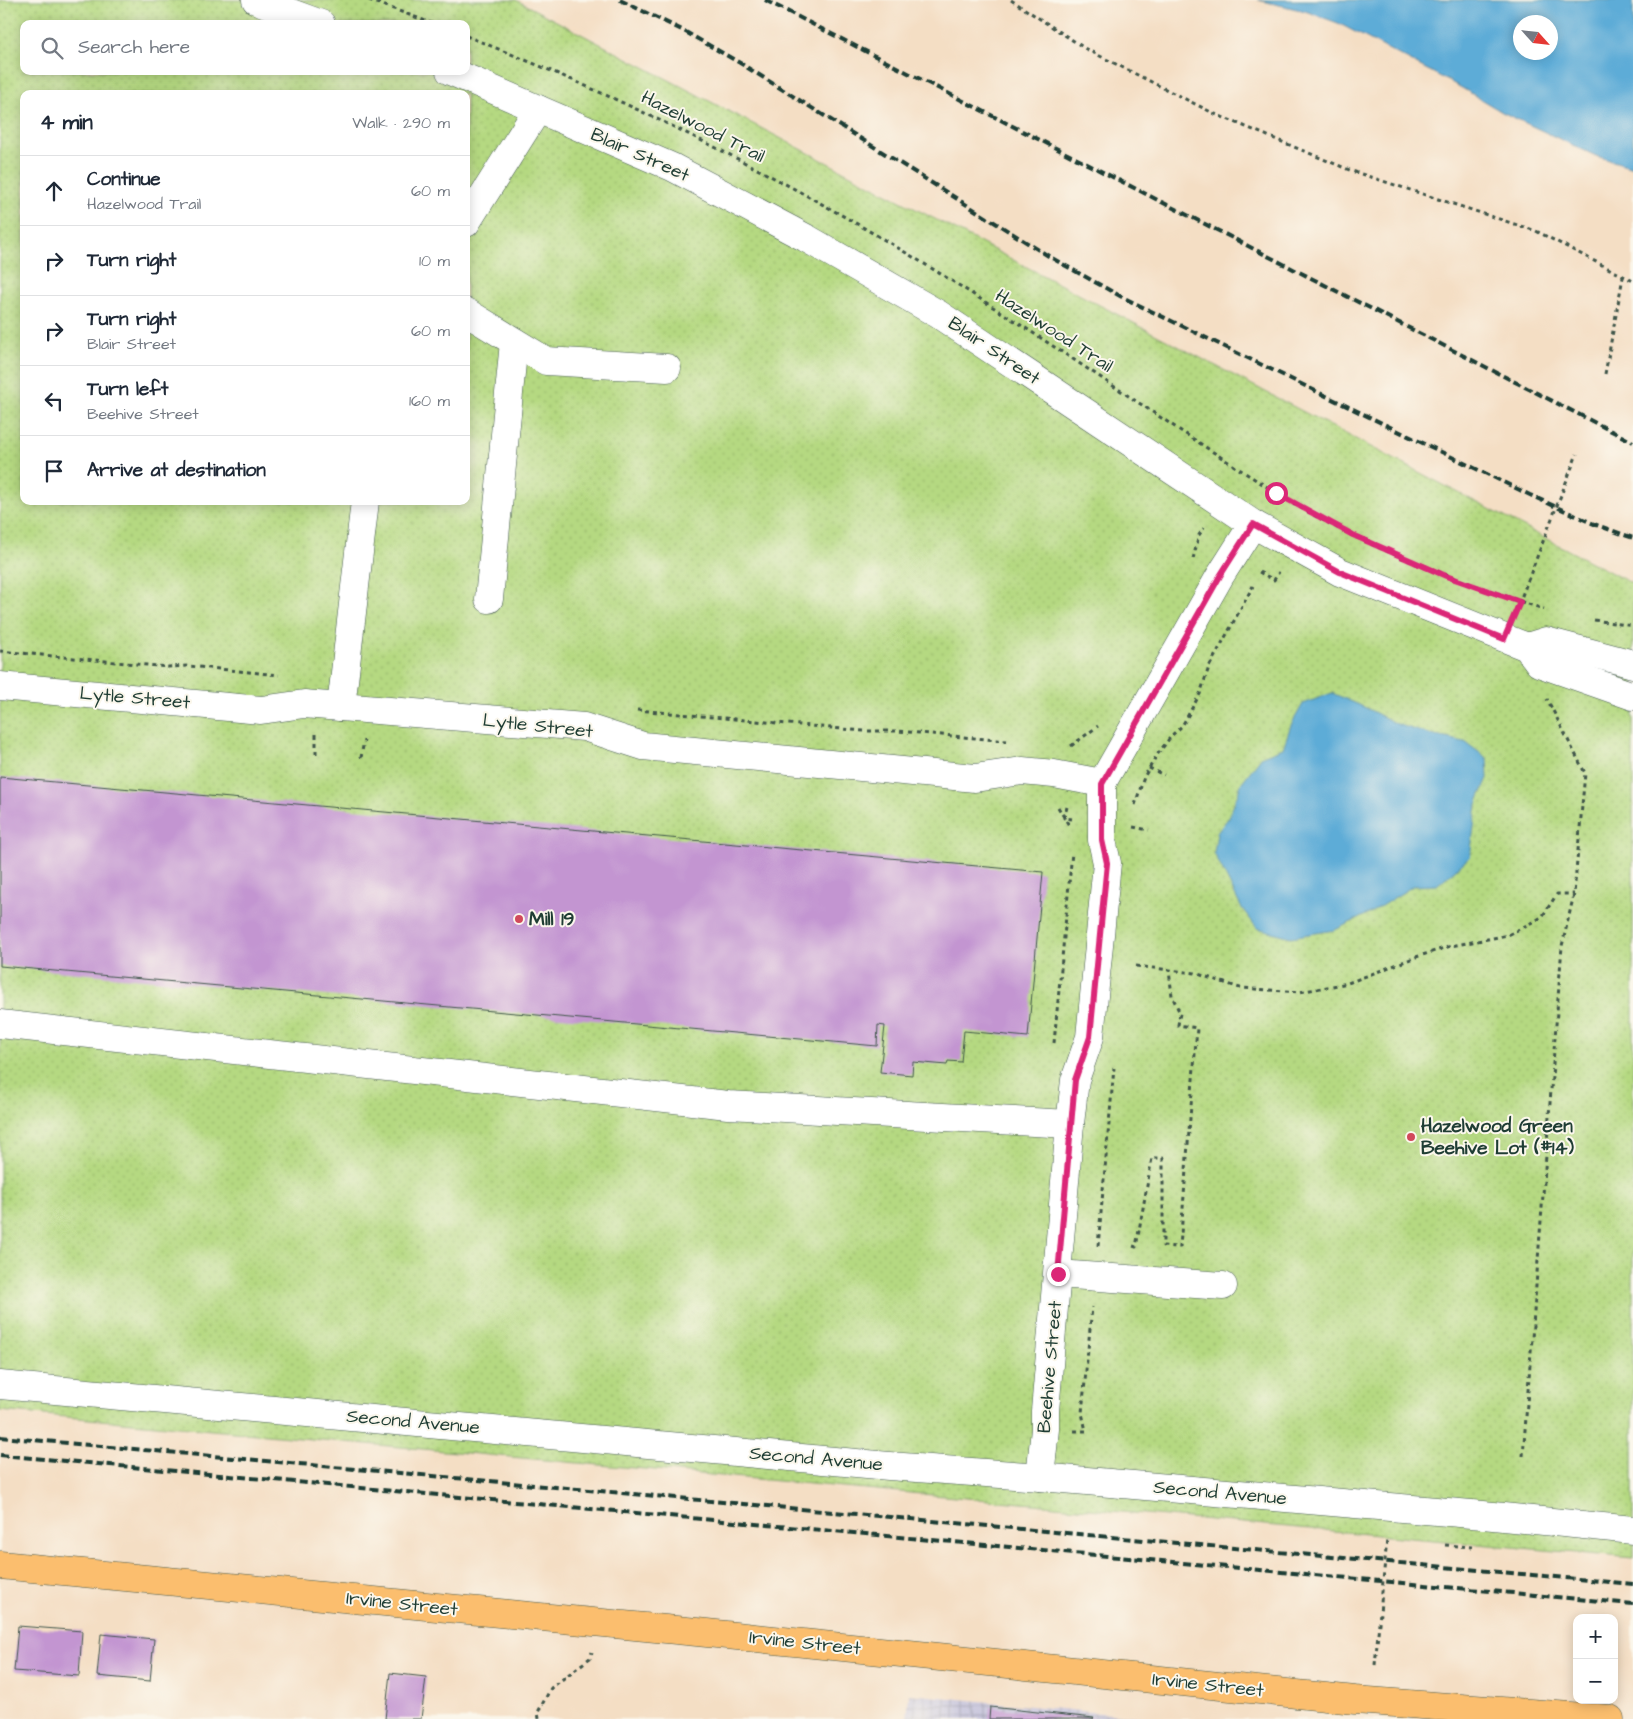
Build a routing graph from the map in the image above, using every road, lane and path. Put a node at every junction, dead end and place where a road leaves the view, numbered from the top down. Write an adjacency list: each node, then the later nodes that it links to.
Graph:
1 (256, 0): 4 (street)
2 (369, 0): 5 (path)
3 (1011, 0): 10 (path)
4 (310, 20)
5 (423, 20)
6 (470, 38): 23 (path, Hazelwood Trail)
7 (459, 75): 8 (street, Blair Street)
8 (538, 109): 9 (street); 18 (street, Blair Street)
9 (470, 217)
10 (1623, 276): 11 (path); 15 (path)
11 (1633, 281)
12 (470, 314): 13 (street)
13 (514, 342): 14 (street); 22 (street)
14 (667, 368)
15 (1605, 374)
16 (1577, 454): 23 (path)
17 (365, 505): 34 (street)
18 (1253, 524): 27 (street, Blair Street); 39 (street, Beehive Street)
19 (1255, 569): 20 (path)
20 (1260, 572): 21 (path); 41 (path)
21 (1274, 580)
22 (489, 599)
23 (1520, 602): 24 (path, Hazelwood Trail); 27 (path)
24 (1547, 610)
25 (1586, 618): 26 (path)
26 (1633, 626)
27 (1516, 643): 29 (street); 33 (street, Blair Street)
28 (0, 651): 30 (path)
29 (1633, 664)
30 (286, 676)
31 (0, 686): 34 (street, Lytle Street)
32 (1545, 694): 46 (path)
33 (1633, 696)
34 (341, 707): 39 (street, Lytle Street)
35 (634, 710): 37 (path)
36 (1084, 736): 38 (path)
37 (1013, 741)
38 (1070, 746)
39 (1102, 784): 52 (street, Beehive Street)
40 (1055, 802): 43 (path)
41 (1135, 811)
42 (1135, 820): 44 (path)
43 (1074, 834)
44 (1134, 835)
45 (1073, 843): 50 (path)
46 (1574, 894): 48 (path); 59 (path)
47 (1136, 966): 48 (path)
48 (1169, 970): 53 (path)
49 (0, 1024): 52 (street)
50 (1053, 1052)
51 (1114, 1060): 55 (path)
52 (1070, 1124): 54 (street, Beehive Street)
53 (1127, 1246)
54 (1058, 1274): 55 (street); 60 (street, Beehive Street)
55 (1095, 1277): 56 (street); 58 (path)
56 (1223, 1286)
57 (0, 1384): 60 (street, Second Avenue)
58 (1086, 1431)
59 (1523, 1456)
60 (1040, 1477): 61 (street, Second Avenue)
61 (1633, 1530)
62 (1387, 1539): 67 (path, bridge)
63 (1447, 1545): 64 (path)
64 (1472, 1547)
65 (0, 1565): 66 (main road, Irvine Street)
66 (603, 1623): 68 (path); 69 (main road, Irvine Street)
67 (1375, 1665)
68 (539, 1719)
69 (1610, 1719)

